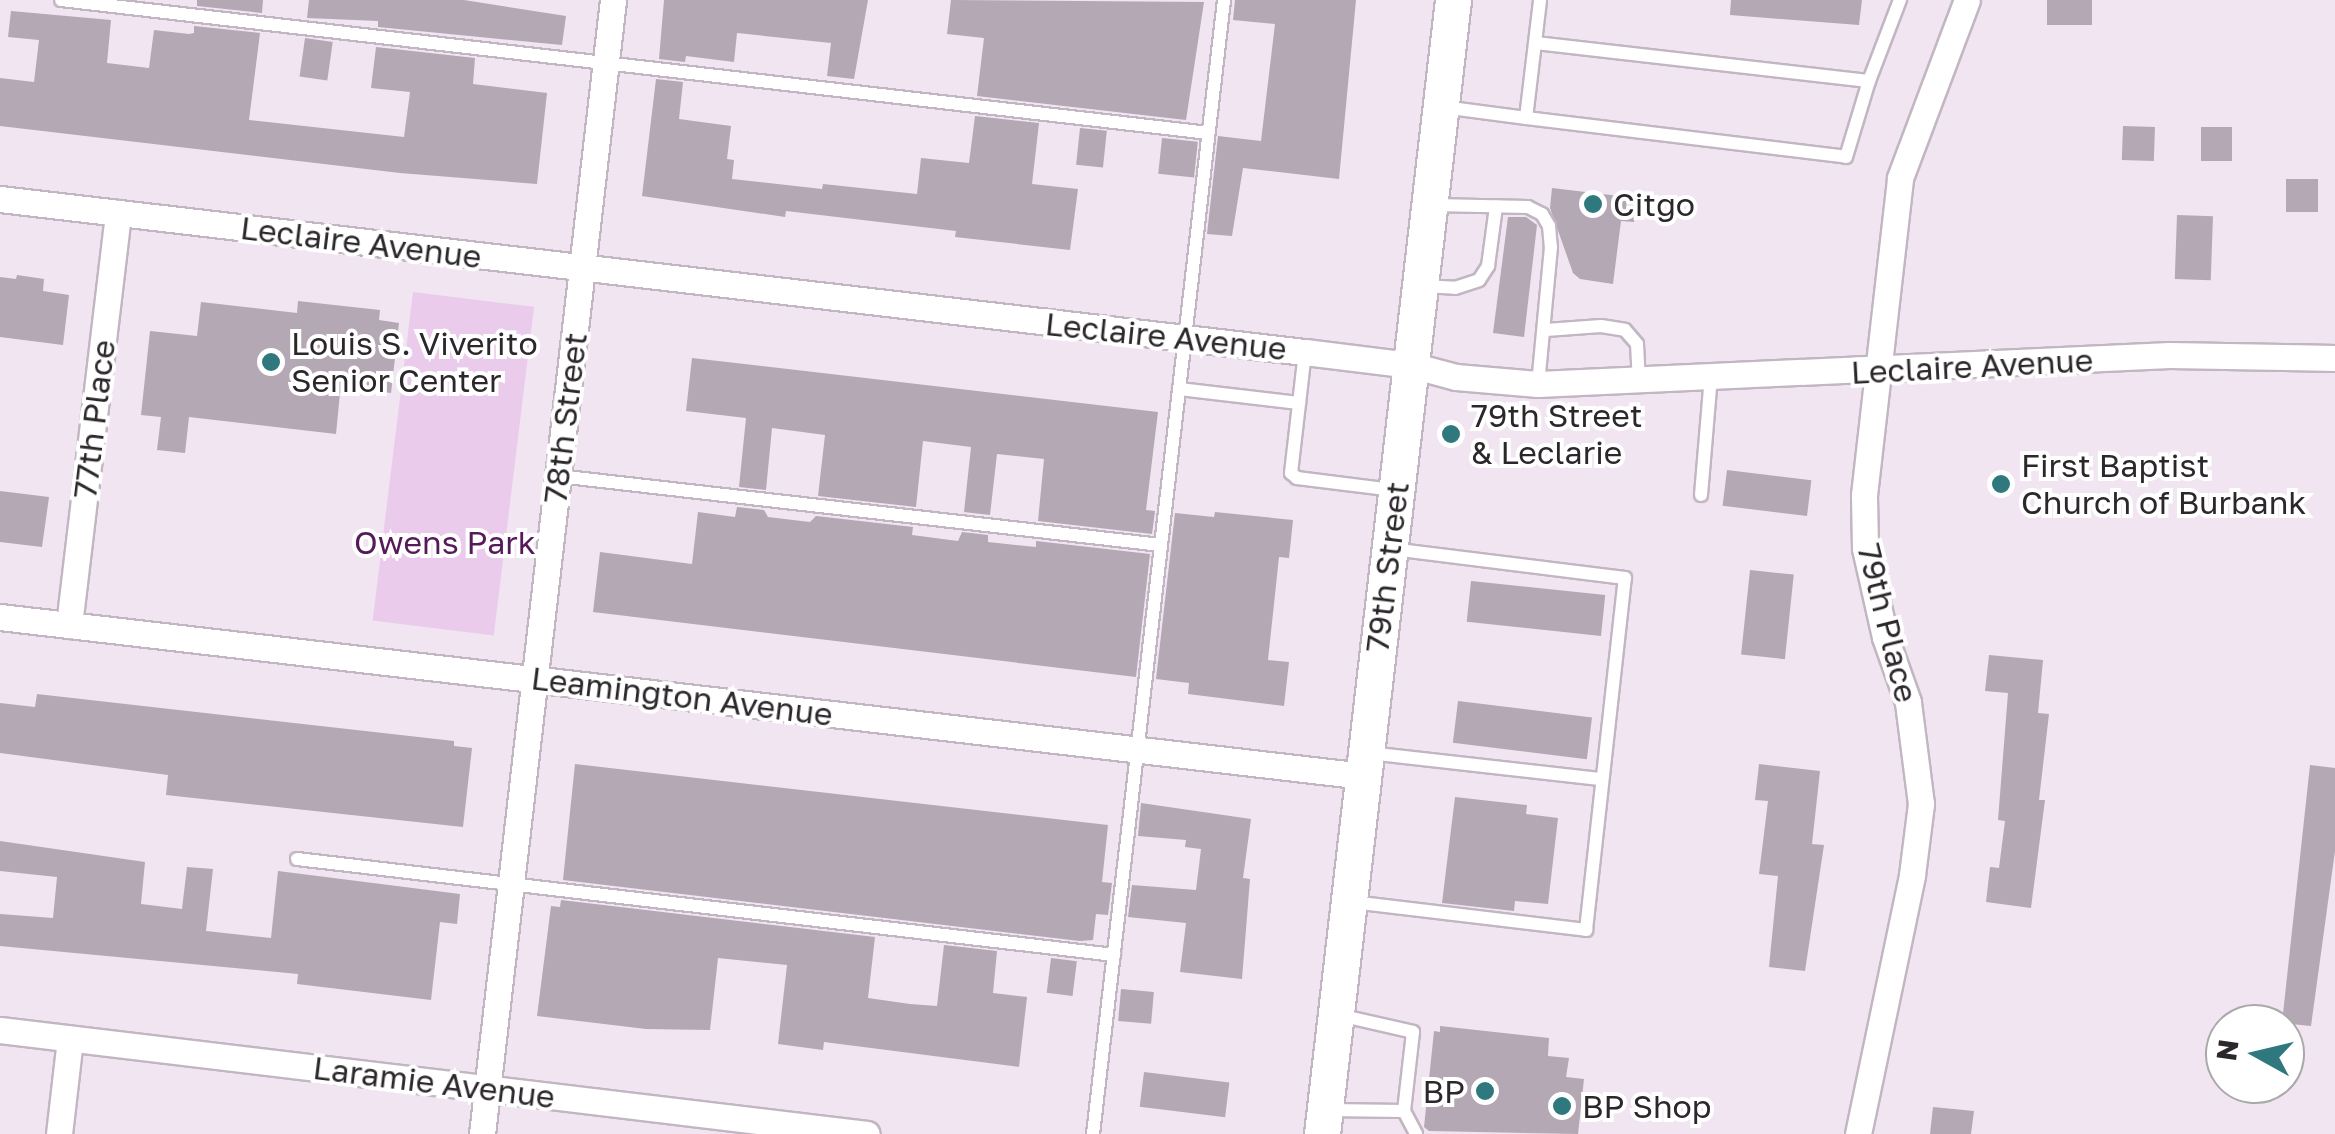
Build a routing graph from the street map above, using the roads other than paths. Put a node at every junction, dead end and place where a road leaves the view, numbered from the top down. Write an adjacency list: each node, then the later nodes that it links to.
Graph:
1 (61, 0): 9 (lane)
2 (614, 0): 9 (street, 78th Street)
3 (1224, 0): 13 (lane)
4 (1453, 0): 11 (main road, 79th Street)
5 (1540, 0): 8 (lane)
6 (1900, 0): 10 (lane)
7 (1967, 0): 25 (street, 79th Place)
8 (1535, 44): 10 (lane); 12 (lane)
9 (606, 65): 13 (lane); 18 (street, 78th Street)
10 (1869, 81): 12 (lane)
11 (1440, 107): 12 (lane); 15 (main road, 79th Street)
12 (1526, 118)
13 (1208, 133): 21 (lane)
14 (0, 198): 17 (street, Leclaire Avenue)
15 (1429, 204): 16 (lane); 19 (main road, 79th Street)
16 (1496, 207): 19 (lane); 20 (lane)
17 (118, 212): 18 (street, Leclaire Avenue); 37 (street, 77th Place)
18 (582, 268): 21 (street, Leclaire Avenue); 31 (street, 78th Street)
19 (1420, 286): 24 (main road, 79th Street)
20 (1546, 330): 27 (lane); 28 (lane)
21 (1184, 339): 22 (street, Leclaire Avenue); 29 (lane)
22 (1305, 352): 24 (street, Leclaire Avenue); 30 (lane)
23 (2335, 358): 25 (street, Leclaire Avenue)
24 (1411, 365): 28 (street, Leclaire Avenue); 32 (main road, 79th Street)
25 (1880, 371): 26 (street, Leclaire Avenue); 57 (street, 79th Place)
26 (1711, 375): 27 (street, Leclaire Avenue); 33 (lane)
27 (1639, 379): 28 (street, Leclaire Avenue)
28 (1538, 384)
29 (1178, 389): 30 (lane); 34 (lane)
30 (1299, 403): 32 (lane)
31 (558, 476): 34 (lane); 38 (street, 78th Street)
32 (1396, 490): 35 (main road, 79th Street)
33 (1702, 495)
34 (1161, 545): 39 (lane)
35 (1390, 549): 40 (main road, 79th Street); 41 (lane)
36 (0, 617): 37 (street, Leamington Avenue)
37 (69, 624): 38 (street, Leamington Avenue)
38 (534, 679): 39 (street, Leamington Avenue); 43 (street, 78th Street)
39 (1137, 750): 40 (street, Leamington Avenue); 45 (lane)
40 (1365, 765): 41 (lane); 44 (main road, 79th Street)
41 (1601, 780): 44 (lane)
42 (297, 859): 43 (lane)
43 (511, 884): 45 (lane); 49 (street, 78th Street)
44 (1349, 902): 46 (main road, 79th Street)
45 (1114, 956): 55 (lane)
46 (1336, 1014): 50 (lane); 51 (main road, 79th Street)
47 (0, 1030): 48 (street, Laramie Avenue)
48 (70, 1039): 49 (street, Laramie Avenue); 52 (street)
49 (488, 1088): 53 (street, 78th Street); 54 (street, Laramie Avenue)
50 (1404, 1112): 51 (lane); 56 (lane)
51 (1323, 1122)
52 (59, 1134)
53 (482, 1134)
54 (867, 1134)
55 (1093, 1134)
56 (1416, 1134)
57 (1858, 1134)

